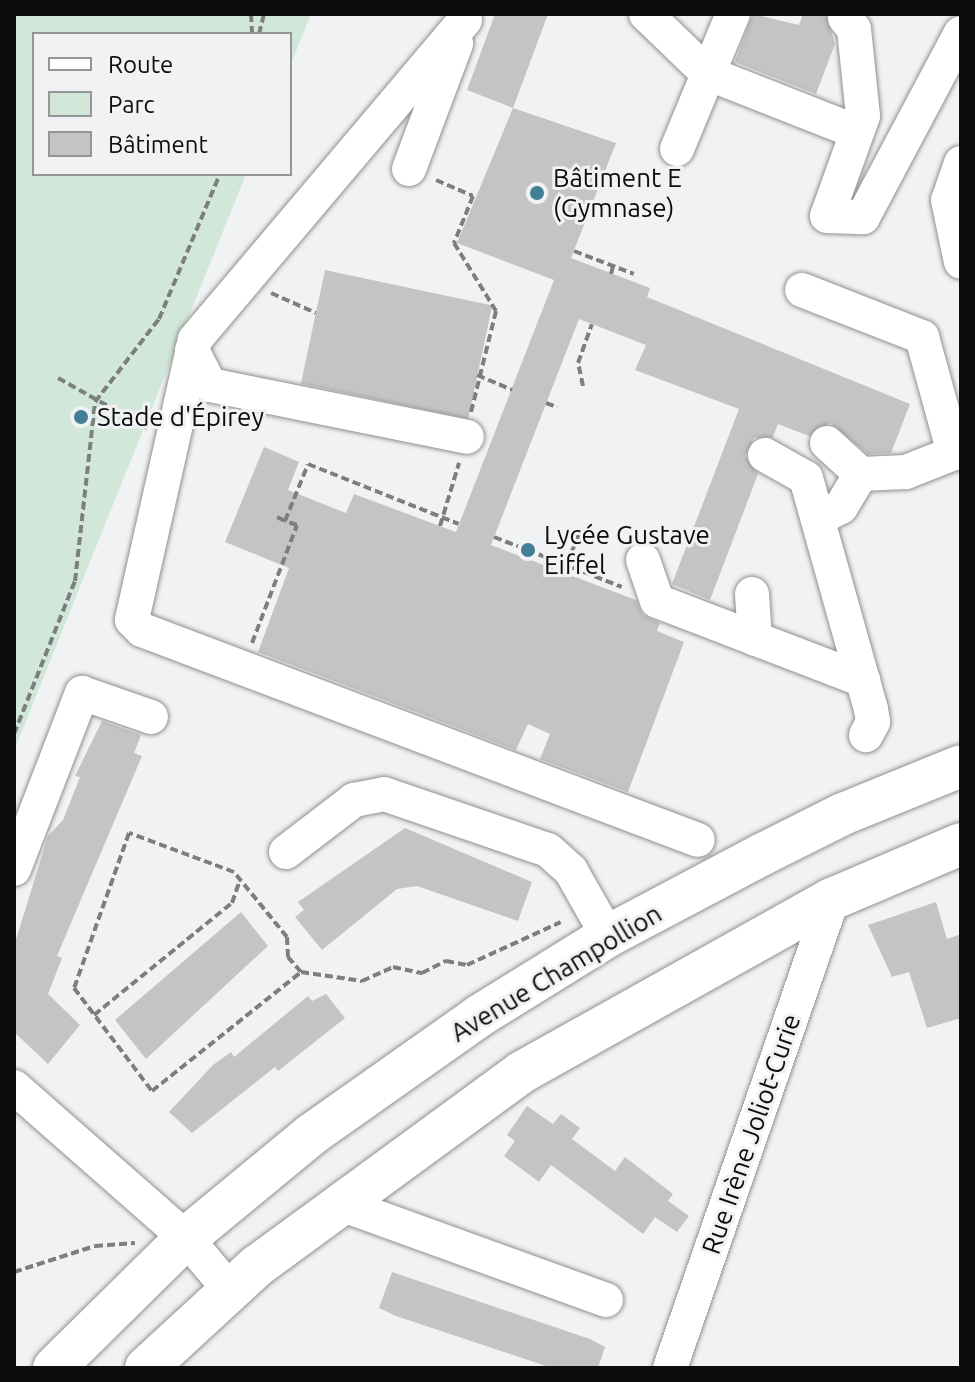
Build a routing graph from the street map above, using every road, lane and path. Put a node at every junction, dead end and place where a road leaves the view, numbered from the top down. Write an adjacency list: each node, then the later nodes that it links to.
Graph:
1 (646, 14): 6 (street)
2 (733, 14): 6 (street)
3 (466, 17): 10 (street); 17 (street)
4 (845, 18): 7 (street)
5 (961, 33): 7 (street)
6 (707, 73): 7 (street); 8 (street)
7 (857, 132)
8 (677, 149)
9 (961, 163): 13 (street)
10 (409, 169): 22 (path)
11 (219, 176): 27 (path)
12 (574, 251): 14 (path)
13 (961, 262)
14 (613, 266): 15 (path); 16 (path)
15 (611, 274)
16 (634, 274)
17 (243, 281): 19 (path); 21 (street)
18 (802, 290): 33 (street)
19 (316, 313)
20 (592, 324): 25 (path)
21 (192, 350): 24 (street); 30 (street)
22 (477, 375): 26 (path); 31 (path)
23 (58, 378): 27 (path)
24 (210, 385): 30 (street); 31 (street)
25 (583, 386)
26 (512, 390)
27 (95, 402): 30 (path); 53 (path)
28 (546, 403): 29 (path)
29 (557, 407)
30 (178, 409): 50 (street)
31 (467, 437): 37 (path)
32 (827, 443): 35 (street)
33 (957, 453): 35 (street)
34 (765, 455): 38 (street)
35 (861, 474): 38 (street)
36 (277, 517): 39 (path)
37 (443, 517): 39 (path); 40 (path); 41 (path)
38 (818, 519): 51 (street)
39 (285, 521): 50 (path)
40 (459, 524)
41 (440, 526)
42 (579, 534): 45 (path)
43 (494, 537): 45 (path)
44 (643, 560): 48 (street)
45 (567, 566): 46 (path); 48 (path)
46 (563, 573)
47 (752, 594): 49 (street)
48 (657, 601): 49 (street)
49 (755, 639): 51 (street)
50 (243, 668): 56 (street)
51 (863, 680): 54 (street)
52 (151, 717): 59 (street)
53 (14, 734)
54 (866, 735)
55 (961, 766): 63 (main road, Avenue Champollion)
56 (698, 840)
57 (961, 844): 61 (main road)
58 (286, 852): 63 (street)
59 (14, 869)
60 (240, 880): 64 (path); 65 (path); 65 (path)
61 (832, 899): 67 (main road); 74 (street, Rue Irène Joliot-Curie)
62 (561, 922): 64 (path)
63 (608, 936): 68 (main road, Avenue Champollion)
64 (301, 972): 65 (path)
65 (94, 1015)
66 (14, 1087): 68 (street)
67 (338, 1203): 70 (main road); 71 (street)
68 (176, 1248): 69 (path); 70 (street); 72 (main road, Avenue Champollion)
69 (14, 1272)
70 (230, 1290): 73 (main road)
71 (606, 1300)
72 (54, 1368)
73 (146, 1368)
74 (670, 1368)

